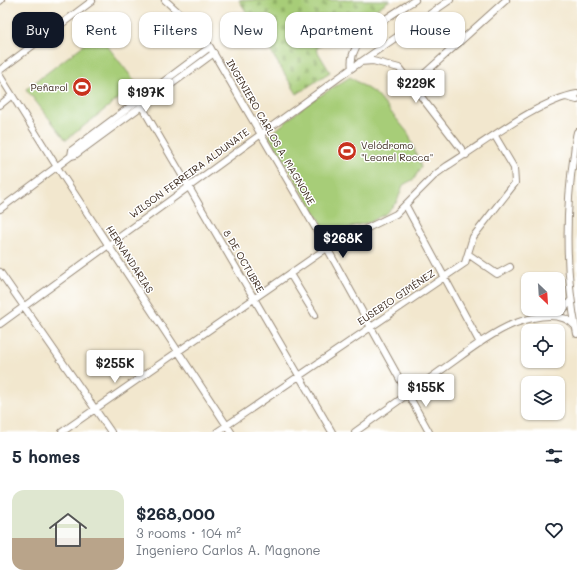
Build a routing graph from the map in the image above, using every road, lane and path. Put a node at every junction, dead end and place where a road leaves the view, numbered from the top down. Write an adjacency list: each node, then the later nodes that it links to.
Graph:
1 (165, 0): 6 (street, INGENIERO CARLOS A. MAGNONE)
2 (415, 0): 8 (street)
3 (450, 0): 7 (street, WILSON FERREIRA ALDUNATE)
4 (506, 0): 11 (street)
5 (92, 1): 9 (street)
6 (212, 50): 14 (street); 17 (street, INGENIERO CARLOS A. MAGNONE)
7 (359, 63): 8 (street, WILSON FERREIRA ALDUNATE); 11 (street)
8 (352, 68): 17 (street, WILSON FERREIRA ALDUNATE)
9 (0, 70)
10 (0, 76): 12 (street, HERNANDARIAS)
11 (412, 84): 21 (street)
12 (11, 96): 15 (street); 22 (street, HERNANDARIAS)
13 (577, 99): 18 (street)
14 (140, 103): 22 (street); 23 (street, 8 DE OCTUBRE)
15 (0, 105)
16 (577, 132): 20 (street)
17 (260, 135): 23 (street, WILSON FERREIRA ALDUNATE); 27 (street, INGENIERO CARLOS A. MAGNONE)
18 (495, 136): 21 (street); 28 (street, EUSEBIO GIMÉNEZ)
19 (577, 144): 20 (street)
20 (574, 154): 34 (street)
21 (466, 155): 24 (street)
22 (57, 167): 25 (street); 26 (street, HERNANDARIAS)
23 (188, 186): 26 (street, WILSON FERREIRA ALDUNATE); 33 (street, 8 DE OCTUBRE)
24 (406, 206): 27 (street); 32 (street)
25 (0, 209)
26 (108, 244): 35 (street, WILSON FERREIRA ALDUNATE); 44 (street, HERNANDARIAS)
27 (327, 248): 31 (street); 41 (street, INGENIERO CARLOS A. MAGNONE)
28 (468, 254): 29 (street); 32 (street, EUSEBIO GIMÉNEZ)
29 (510, 267)
30 (0, 272): 35 (street)
31 (290, 274): 33 (street); 37 (street)
32 (444, 277): 41 (street, EUSEBIO GIMÉNEZ); 43 (street)
33 (254, 298): 44 (street); 45 (street, 8 DE OCTUBRE)
34 (571, 300): 36 (street); 40 (street)
35 (24, 306): 39 (street, WILSON FERREIRA ALDUNATE); 47 (street)
36 (565, 308)
37 (315, 315)
38 (552, 316): 40 (street); 43 (street)
39 (0, 324)
40 (575, 326): 42 (street)
41 (371, 327): 45 (street, EUSEBIO GIMÉNEZ); 46 (street, INGENIERO CARLOS A. MAGNONE)
42 (577, 334)
43 (480, 343): 46 (street)
44 (178, 351): 47 (street); 48 (street, HERNANDARIAS)
45 (299, 376): 48 (street, EUSEBIO GIMÉNEZ); 53 (street, 8 DE OCTUBRE)
46 (408, 394): 54 (street); 55 (street, INGENIERO CARLOS A. MAGNONE)
47 (95, 409): 49 (street); 50 (street)
48 (227, 425): 51 (street, EUSEBIO GIMÉNEZ); 52 (street, HERNANDARIAS)
49 (62, 432)
50 (111, 432)
51 (217, 432)
52 (231, 432)
53 (332, 432)
54 (355, 432)
55 (429, 432)

